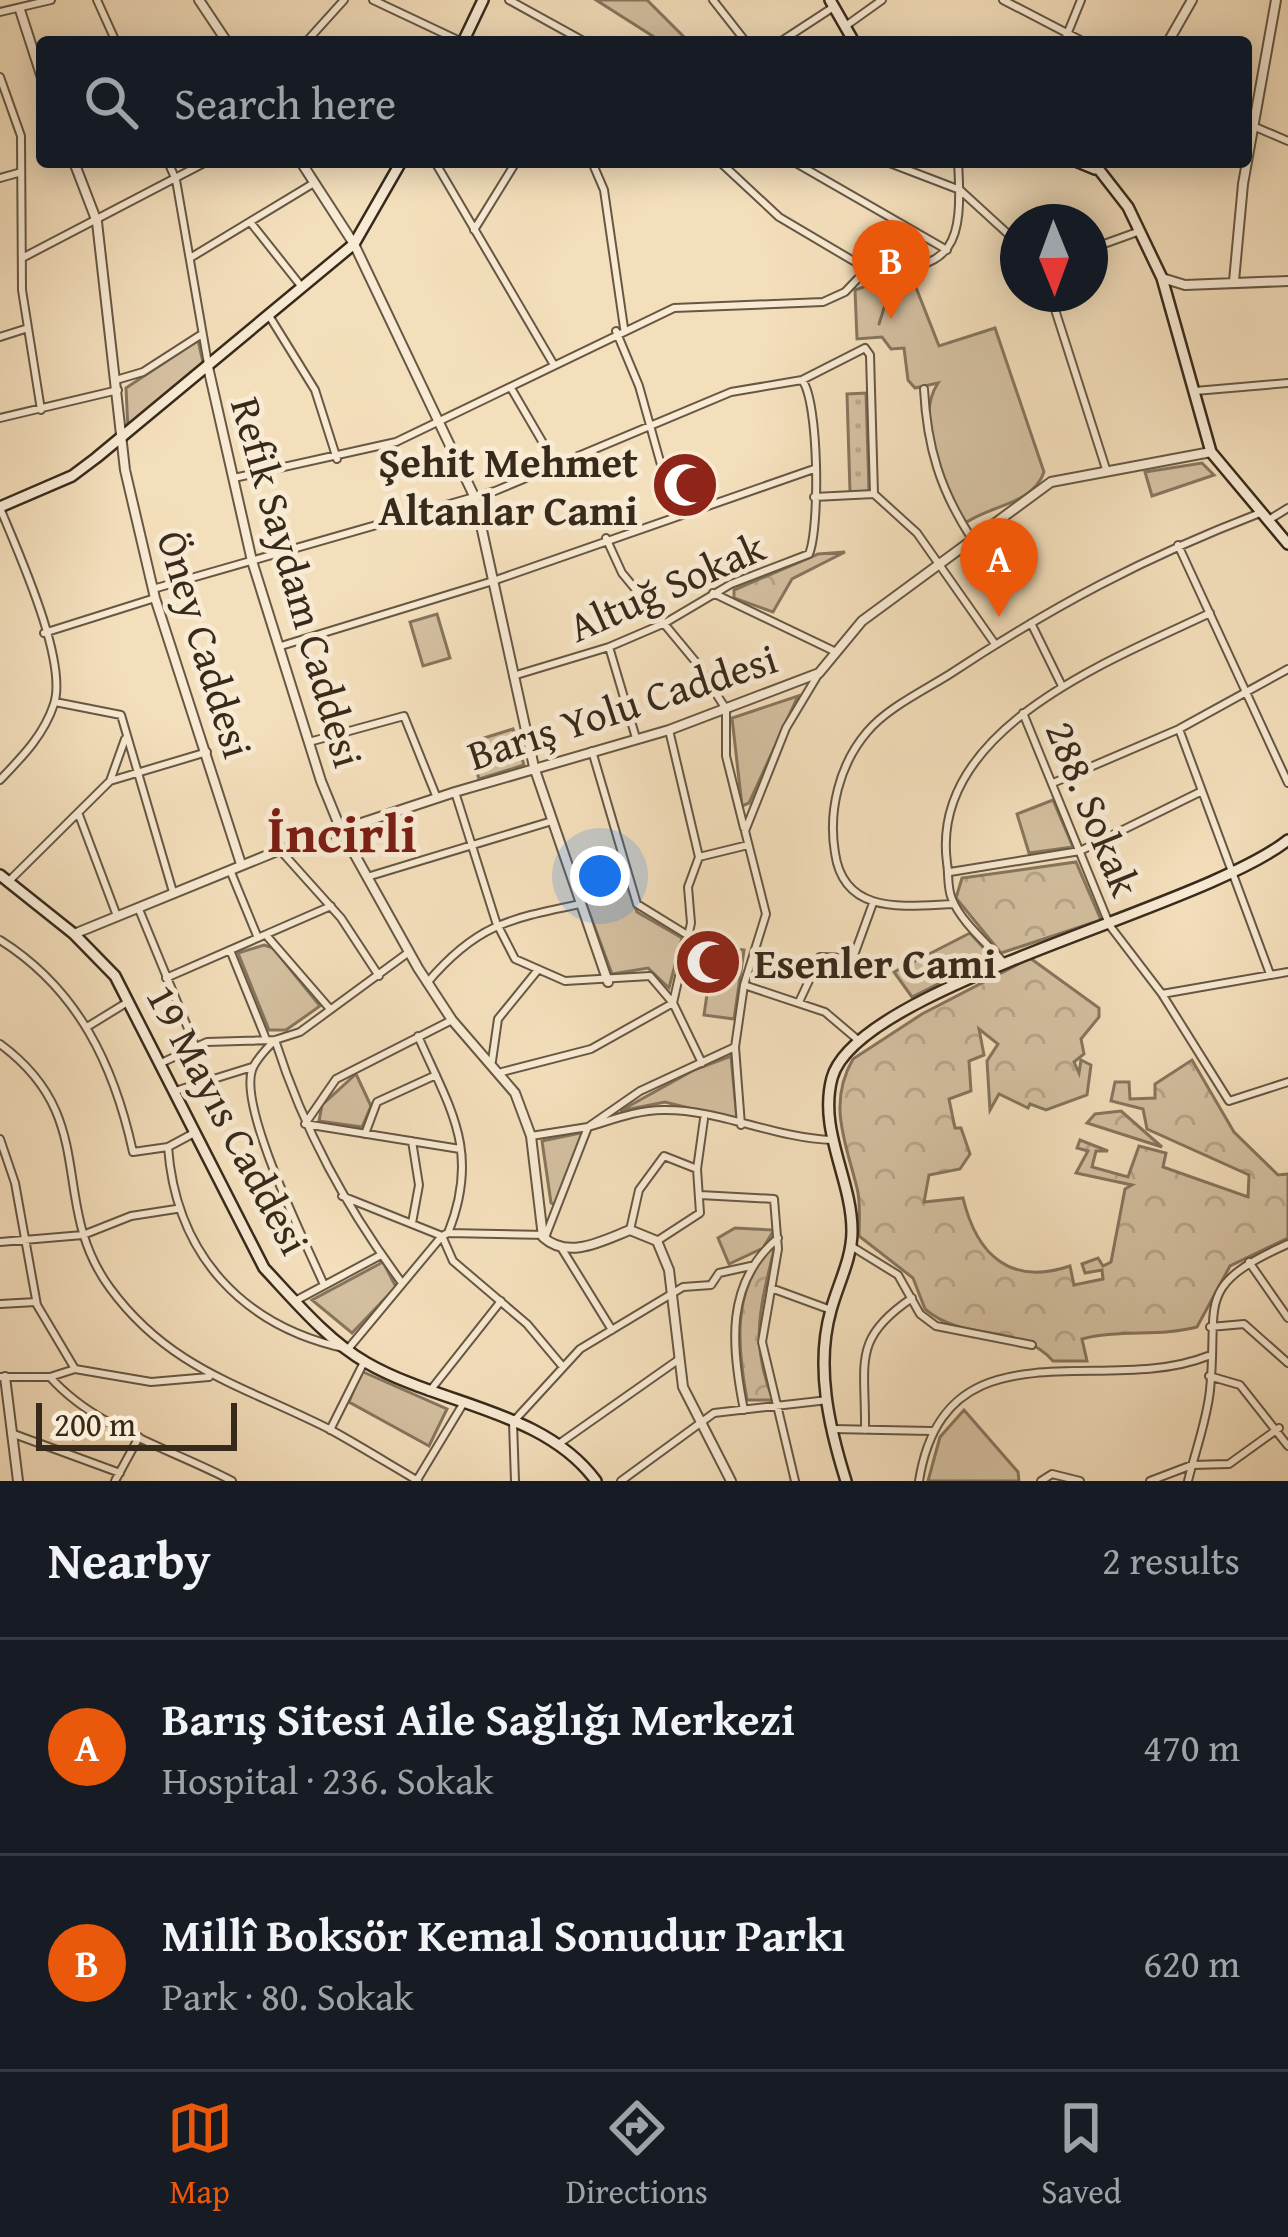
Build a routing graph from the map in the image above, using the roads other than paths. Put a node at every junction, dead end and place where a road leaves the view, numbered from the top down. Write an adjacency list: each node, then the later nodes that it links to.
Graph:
1 (52, 0): 15 (street)
2 (98, 0): 18 (street)
3 (199, 0): 19 (street)
4 (344, 0): 20 (street)
5 (373, 0): 21 (street)
6 (483, 0): 22 (main road)
7 (508, 0): 23 (street)
8 (713, 0): 24 (street)
9 (882, 0): 17 (street)
10 (1003, 0): 27 (street)
11 (1081, 0): 28 (street)
12 (1192, 0): 29 (street)
13 (1276, 0): 33 (street)
14 (831, 4): 17 (main road); 25 (street)
15 (20, 10): 16 (street); 30 (street)
16 (0, 12)
17 (844, 28): 26 (main road)
18 (113, 36)
19 (223, 36)
20 (311, 36)
21 (449, 36)
22 (465, 36)
23 (574, 36)
24 (741, 36)
25 (788, 36)
26 (850, 36)
27 (1063, 36)
28 (1067, 36)
29 (1171, 36)
30 (36, 59)
31 (0, 77): 32 (street)
32 (4, 104): 50 (street)
33 (1252, 111)
34 (1252, 126): 35 (street)
35 (1288, 141)
36 (76, 168): 55 (street)
37 (171, 168): 52 (street)
38 (196, 168): 52 (street)
39 (305, 168): 53 (street)
40 (398, 168): 61 (main road)
41 (438, 168): 58 (street)
42 (512, 168): 58 (street)
43 (595, 168): 75 (street)
44 (726, 168): 65 (street)
45 (804, 168): 62 (street)
46 (903, 168): 54 (street)
47 (958, 168): 54 (street)
48 (1098, 168): 59 (main road)
49 (1245, 168): 67 (street)
50 (18, 173): 51 (street); 63 (street)
51 (0, 178)
52 (176, 180): 55 (street); 64 (street)
53 (314, 183): 56 (street); 61 (street)
54 (960, 190): 57 (street); 62 (street)
55 (97, 221): 63 (street); 82 (street)
56 (250, 222): 64 (street); 70 (street)
57 (1000, 227)
58 (474, 230): 78 (street)
59 (1140, 231): 60 (street); 66 (main road)
60 (1108, 243)
61 (354, 244): 70 (main road); 88 (street)
62 (949, 251): 65 (street)
63 (24, 257): 74 (street)
64 (190, 258): 76 (street)
65 (867, 269): 75 (street)
66 (1162, 278): 69 (street); 71 (main road)
67 (1234, 281): 68 (street); 69 (street)
68 (1288, 281)
69 (1185, 285): 71 (street)
70 (301, 286): 73 (main road)
71 (1168, 298): 85 (main road)
72 (1056, 312): 95 (street)
73 (268, 314): 79 (main road); 92 (street)
74 (26, 329): 77 (street); 86 (street)
75 (620, 330): 78 (street); 89 (street)
76 (203, 333): 79 (street); 82 (street)
77 (0, 337)
78 (554, 365): 83 (street)
79 (208, 367): 90 (main road); 96 (street, Refik Saydam Caddesi)
80 (802, 380): 89 (street); 94 (street, Altuğ Sokak); 97 (street)
81 (1288, 383): 85 (street)
82 (117, 385): 86 (street); 90 (street)
83 (511, 388): 88 (street); 93 (street)
84 (923, 389): 105 (street)
85 (1191, 391): 91 (main road)
86 (41, 410): 87 (street)
87 (0, 418)
88 (436, 421): 92 (street); 99 (street)
89 (651, 425): 93 (street); 102 (street)
90 (119, 440): 100 (main road); 112 (street, Öney Caddesi)
91 (1211, 452): 95 (street, Barış Yolu Caddesi); 103 (main road)
92 (337, 459): 96 (street)
93 (557, 467): 99 (street)
94 (814, 469): 98 (street, Altuğ Sokak); 102 (street)
95 (1106, 469): 105 (street, Barış Yolu Caddesi)
96 (234, 478): 108 (street, Refik Saydam Caddesi)
97 (874, 494): 98 (street); 109 (street)
98 (814, 497): 111 (street, Altuğ Sokak)
99 (475, 498): 108 (street); 110 (street)
100 (0, 508): 116 (street)
101 (1288, 508): 103 (street)
102 (675, 515): 104 (street)
103 (1263, 517): 106 (street); 107 (main road)
104 (606, 538): 110 (street); 115 (street)
105 (972, 539): 109 (street, Barış Yolu Caddesi)
106 (1178, 544): 113 (street); 114 (street)
107 (1288, 544)
108 (252, 561): 112 (street); 118 (street, Refik Saydam Caddesi)
109 (939, 562): 117 (street); 120 (street, Barış Yolu Caddesi)
110 (493, 581): 118 (street); 123 (street)
111 (713, 592): 115 (street, Altuğ Sokak); 120 (street)
112 (154, 594): 116 (street); 135 (street, Öney Caddesi)
113 (1210, 613): 124 (street); 125 (street)
114 (1031, 622): 117 (street); 124 (street)
115 (665, 623): 119 (street, Altuğ Sokak); 127 (street)
116 (44, 633): 126 (street)
117 (995, 644): 162 (street)
118 (281, 646): 133 (street, Refik Saydam Caddesi)
119 (609, 647): 123 (street, Altuğ Sokak); 132 (street)
120 (836, 652): 122 (street, Barış Yolu Caddesi)
121 (1288, 668): 125 (street)
122 (819, 673): 127 (street, Barış Yolu Caddesi); 148 (street)
123 (513, 676): 136 (street)
124 (1062, 686): 128 (street)
125 (1249, 693): 129 (street); 141 (street)
126 (55, 702): 131 (street); 138 (street)
127 (726, 709): 130 (street, Barış Yolu Caddesi); 148 (street)
128 (1023, 713): 140 (street, 288. Sokak); 157 (street)
129 (1179, 729): 140 (street); 143 (street)
130 (669, 730): 132 (street, Barış Yolu Caddesi); 154 (street)
131 (126, 734): 137 (street); 139 (street)
132 (636, 738): 134 (street, Barış Yolu Caddesi)
133 (309, 742): 144 (street); 147 (street, Refik Saydam Caddesi)
134 (592, 751): 136 (street, Barış Yolu Caddesi); 171 (street)
135 (207, 752): 137 (street); 155 (street, Öney Caddesi)
136 (534, 767): 142 (street, Barış Yolu Caddesi); 146 (street)
137 (136, 772): 139 (street); 161 (street)
138 (0, 780)
139 (110, 781): 145 (street)
140 (1053, 783): 153 (street, 288. Sokak)
141 (1288, 783)
142 (455, 792): 144 (street, Barış Yolu Caddesi); 151 (street)
143 (1200, 792): 153 (street); 158 (street)
144 (437, 798): 147 (street, Barış Yolu Caddesi)
145 (79, 814): 160 (street); 167 (street)
146 (552, 821): 151 (street); 163 (street)
147 (340, 830): 152 (street, Barış Yolu Caddesi); 159 (street, Refik Saydam Caddesi)
148 (745, 831): 150 (street)
149 (1288, 840): 158 (main road)
150 (748, 844): 154 (street); 184 (street)
151 (474, 845): 159 (street); 168 (street)
152 (280, 850): 155 (street, Barış Yolu Caddesi); 165 (street)
153 (1080, 851): 157 (street); 169 (street, 288. Sokak)
154 (700, 857): 171 (street)
155 (241, 864): 156 (street, Barış Yolu Caddesi)
156 (230, 869): 161 (street, Barış Yolu Caddesi); 172 (street)
157 (949, 872): 164 (street)
158 (1235, 873): 169 (main road); 179 (street)
159 (367, 877): 175 (street, Refik Saydam Caddesi)
160 (4, 878): 170 (main road, 19 Mayıs Caddesi)
161 (173, 892): 166 (street, Barış Yolu Caddesi)
162 (873, 903): 164 (street); 187 (street)
163 (580, 904): 168 (street); 182 (street)
164 (953, 904): 176 (street)
165 (331, 906): 172 (street); 180 (street)
166 (138, 907): 167 (street, Barış Yolu Caddesi); 181 (street)
167 (117, 916): 170 (street, Barış Yolu Caddesi)
168 (496, 922): 177 (street); 183 (street)
169 (1111, 926): 176 (main road); 185 (street, 288. Sokak)
170 (74, 934): 186 (main road, 19 Mayıs Caddesi)
171 (689, 936): 188 (street)
172 (261, 937): 174 (street); 189 (street)
173 (0, 940): 191 (street)
174 (230, 950): 181 (street); 193 (street)
175 (409, 952): 180 (street); 183 (street, Refik Saydam Caddesi)
176 (1004, 963): 194 (main road)
177 (537, 970): 182 (street); 198 (street)
178 (1288, 972): 179 (street)
179 (1270, 974): 185 (street)
180 (379, 976): 189 (street)
181 (166, 978): 197 (street)
182 (608, 982): 188 (street)
183 (428, 983): 190 (street, Refik Saydam Caddesi)
184 (744, 986): 187 (street); 196 (street)
185 (1162, 994): 204 (street, 288. Sokak)
186 (130, 1001): 191 (street); 199 (main road, 19 Mayıs Caddesi)
187 (800, 1002): 194 (street)
188 (673, 1003): 200 (street); 202 (street)
189 (331, 1010): 193 (street)
190 (452, 1020): 192 (street); 198 (street, Refik Saydam Caddesi)
191 (87, 1027): 216 (street)
192 (418, 1036): 203 (street); 207 (street)
193 (270, 1039): 197 (street); 201 (street); 207 (street)
194 (858, 1040): 214 (main road)
195 (0, 1044): 226 (street)
196 (734, 1047): 200 (street); 208 (street)
197 (196, 1048): 199 (street)
198 (492, 1061): 202 (street, Refik Saydam Caddesi)
199 (161, 1063): 205 (main road, 19 Mayıs Caddesi)
200 (702, 1063): 209 (street)
201 (252, 1067): 205 (street); 240 (street)
202 (502, 1072): 212 (street, Refik Saydam Caddesi)
203 (436, 1075): 211 (street); 217 (street)
204 (1288, 1082)
205 (175, 1091): 210 (main road, 19 Mayıs Caddesi)
206 (704, 1118): 208 (street); 209 (street); 218 (street)
207 (304, 1124): 211 (street); 222 (street)
208 (741, 1125): 214 (street)
209 (588, 1127): 212 (street); 228 (street)
210 (196, 1132): 216 (street); 244 (main road, 19 Mayıs Caddesi)
211 (365, 1133): 215 (street)
212 (531, 1136): 228 (street, Refik Saydam Caddesi)
213 (0, 1139): 219 (street)
214 (832, 1140): 234 (main road)
215 (412, 1141): 217 (street); 224 (street)
216 (168, 1147): 223 (street)
217 (460, 1149): 227 (street)
218 (698, 1169): 221 (street); 225 (street)
219 (14, 1178): 220 (street); 230 (street)
220 (0, 1179)
221 (700, 1195): 229 (street); 232 (street)
222 (342, 1196): 224 (street); 236 (street)
223 (176, 1209): 226 (street); 253 (street)
224 (412, 1223): 227 (street)
225 (630, 1229): 232 (street); 235 (street)
226 (83, 1235): 230 (street); 263 (street)
227 (445, 1235): 228 (street); 239 (street); 245 (street)
228 (543, 1237): 235 (street)
229 (778, 1238): 238 (street); 241 (street)
230 (23, 1240): 231 (street); 246 (street)
231 (0, 1241)
232 (657, 1241): 242 (street)
233 (1288, 1244): 237 (street)
234 (851, 1246): 243 (street); 248 (main road)
235 (562, 1249): 251 (street)
236 (382, 1255): 239 (street); 240 (street)
237 (1249, 1262): 249 (street); 250 (street)
238 (751, 1266): 242 (street); 268 (street)
239 (402, 1283): 253 (street)
240 (324, 1285): 244 (street)
241 (771, 1288): 248 (street); 267 (street)
242 (671, 1295): 251 (street); 255 (street)
243 (912, 1298): 252 (street); 274 (street)
244 (295, 1301): 253 (main road, 19 Mayıs Caddesi)
245 (501, 1301): 258 (street); 264 (street)
246 (36, 1302): 247 (street); 259 (street)
247 (0, 1304)
248 (831, 1310): 265 (main road)
249 (1288, 1318)
250 (1209, 1327): 254 (street); 257 (street)
251 (612, 1330): 258 (street)
252 (1032, 1345)
253 (348, 1349): 256 (main road, 19 Mayıs Caddesi)
254 (1208, 1356): 260 (street); 275 (street)
255 (678, 1360): 269 (street); 278 (street)
256 (364, 1362): 264 (main road, 19 Mayıs Caddesi); 273 (street)
257 (1288, 1363)
258 (563, 1367): 270 (street)
259 (75, 1370): 262 (street); 263 (street)
260 (1209, 1376): 271 (street); 280 (street)
261 (3, 1377): 262 (street); 276 (street)
262 (50, 1377): 277 (street)
263 (210, 1377): 273 (street)
264 (429, 1392): 266 (main road, 19 Mayıs Caddesi)
265 (828, 1400): 267 (street); 272 (main road)
266 (464, 1404): 270 (main road, 19 Mayıs Caddesi); 282 (street)
267 (779, 1406): 268 (street); 289 (street)
268 (744, 1410): 269 (street)
269 (700, 1421): 287 (street); 288 (street)
270 (513, 1422): 278 (main road, 19 Mayıs Caddesi); 285 (street)
271 (1279, 1428): 279 (street); 280 (street)
272 (830, 1429): 274 (street); 290 (main road)
273 (330, 1430): 282 (street)
274 (865, 1430): 275 (street)
275 (932, 1431): 291 (street)
276 (5, 1433): 281 (street); 283 (street)
277 (139, 1435): 281 (street); 284 (street)
278 (560, 1443): 286 (main road, 19 Mayıs Caddesi)
279 (1288, 1446)
280 (1192, 1466): 294 (street); 295 (street)
281 (117, 1477)
282 (417, 1480)
283 (18, 1481)
284 (232, 1481)
285 (514, 1481)
286 (596, 1481)
287 (622, 1481)
288 (731, 1481)
289 (794, 1481)
290 (846, 1481)
291 (919, 1481)
292 (1041, 1481): 293 (street)
293 (1080, 1481)
294 (1150, 1481)
295 (1188, 1481)

